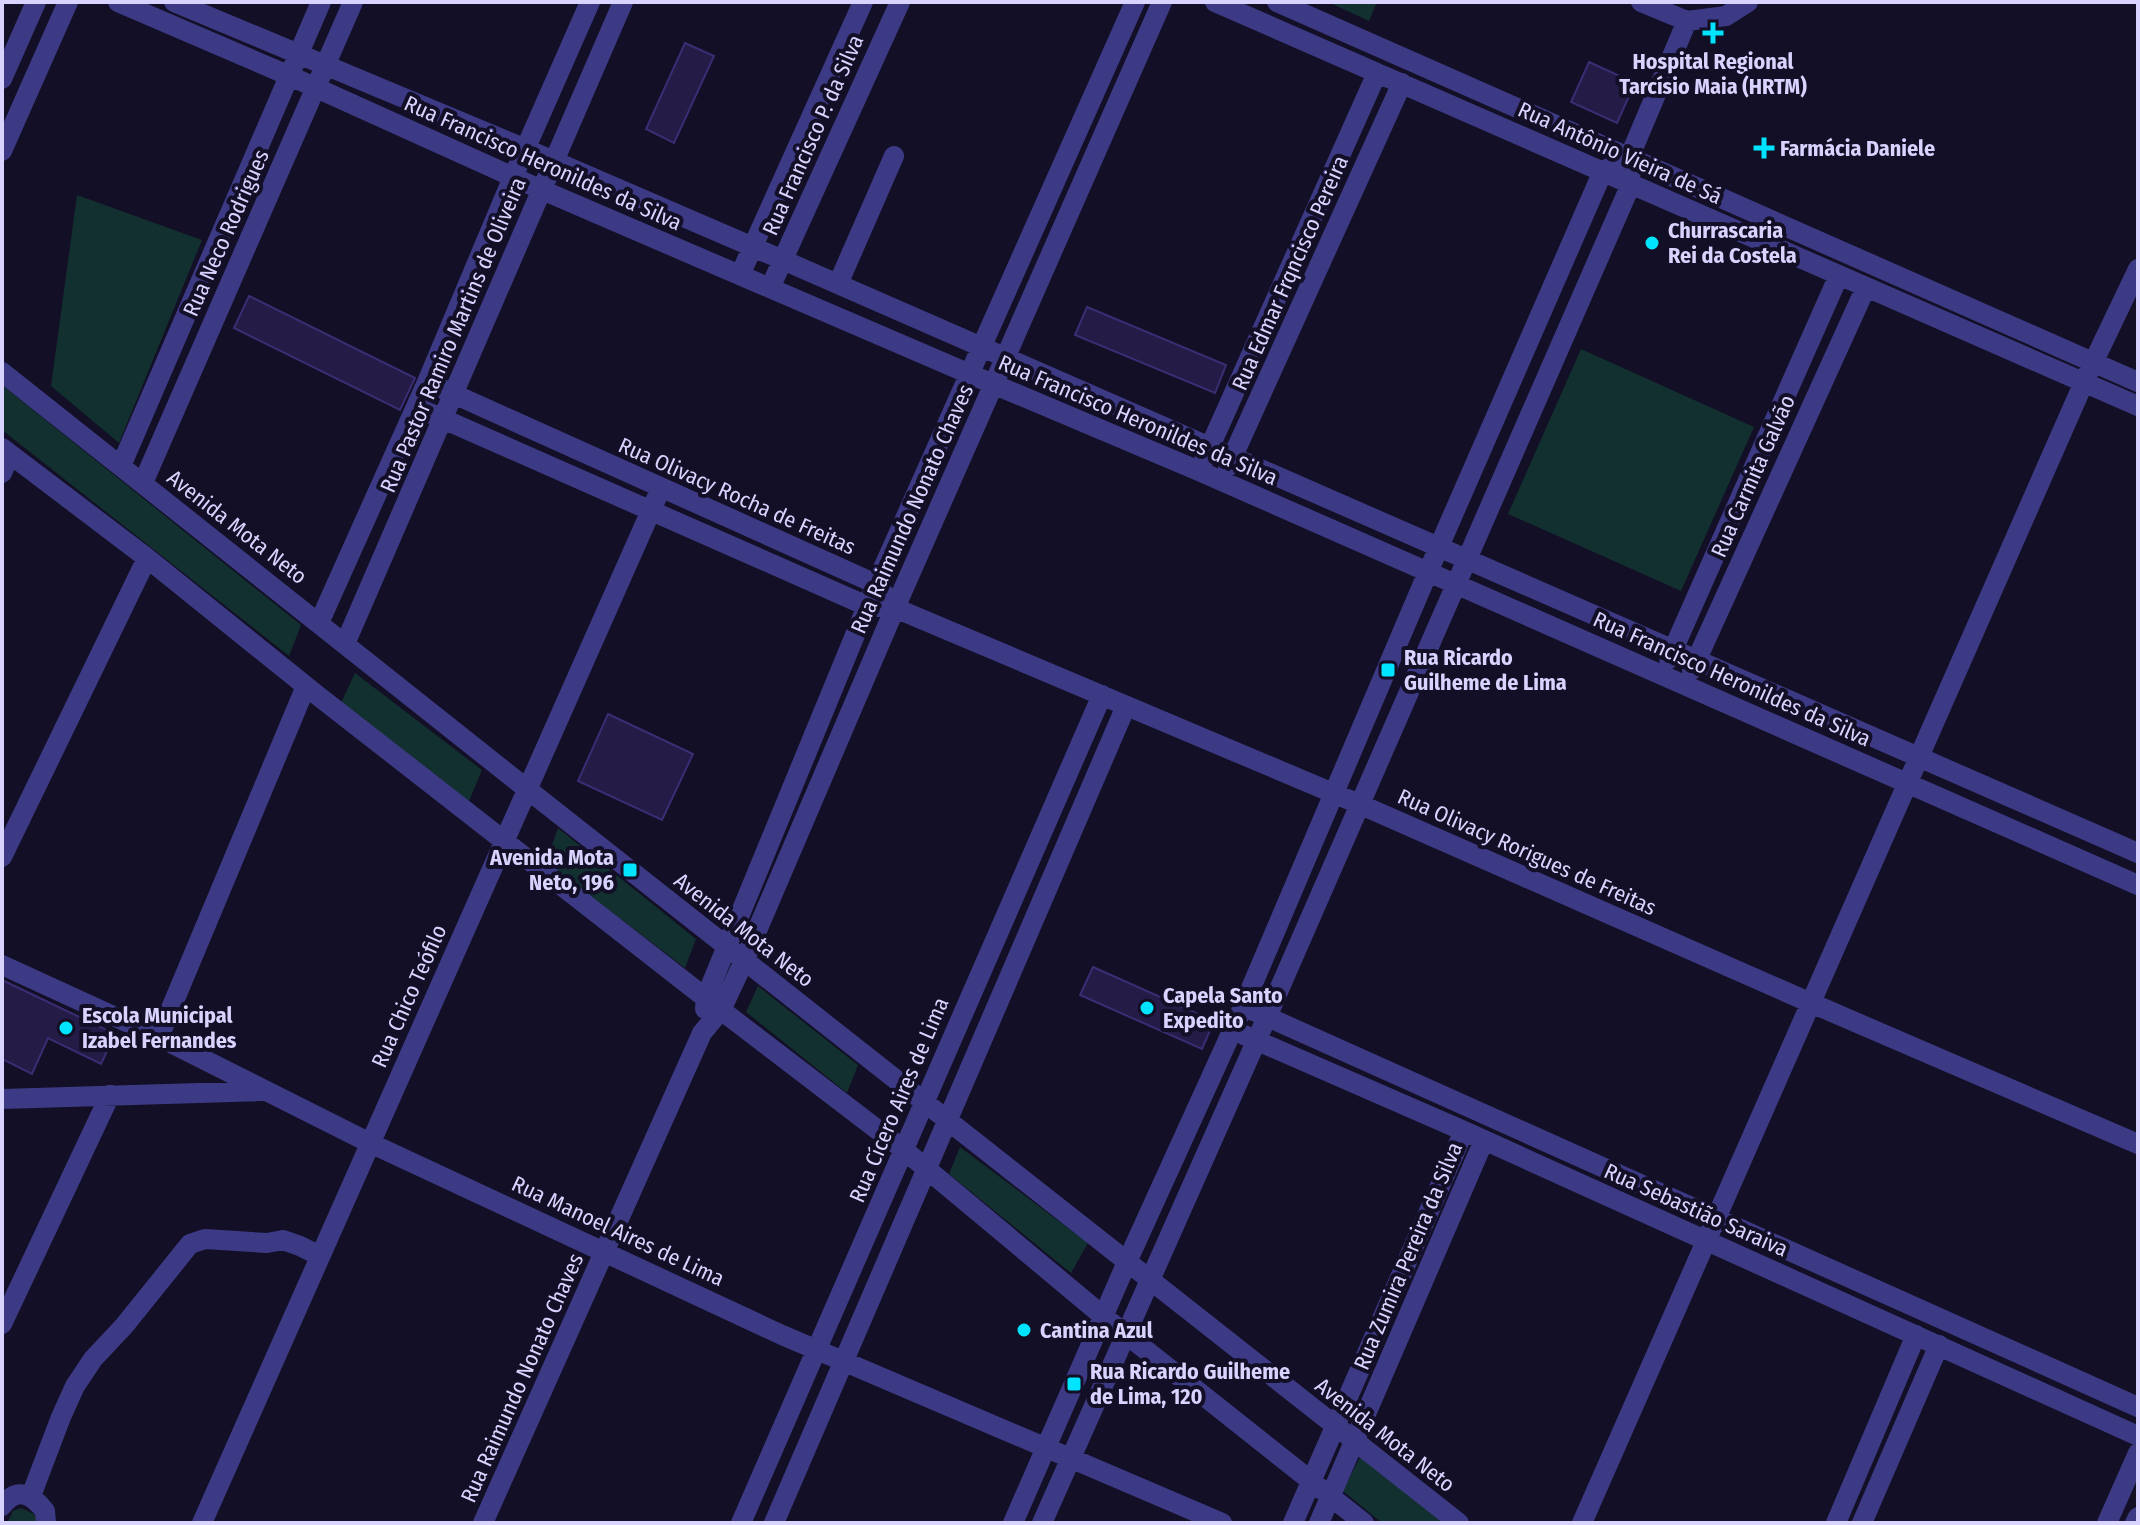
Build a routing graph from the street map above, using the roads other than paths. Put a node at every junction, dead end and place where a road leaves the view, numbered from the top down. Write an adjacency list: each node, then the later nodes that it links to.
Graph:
1 (36, 2): 22 (street)
2 (68, 2): 26 (street)
3 (118, 2): 21 (street, Rua Francisco Heronildes da Silva)
4 (174, 2): 18 (street, Rua Francisco Heronildes da Silva)
5 (321, 2): 18 (street, Rua Neco Rodrigues)
6 (353, 2): 19 (street, Rua Neco Rodrigues)
7 (590, 2): 25 (street, Rua Pastor Ramiro Martins de Oliveira)
8 (623, 2): 29 (street, Rua Pastor Ramiro Martins de Oliveira)
9 (863, 2): 34 (street, Rua Francisco P. da Silva)
10 (900, 2): 36 (street, Rua Francisco P. da Silva)
11 (1135, 2): 44 (street, Rua Raimundo Nonato Chaves)
12 (1162, 2): 45 (street, Rua Raimundo Nonato Chaves)
13 (1215, 2): 20 (street, Rua Antônio Vieira de Sá)
14 (1277, 2): 28 (street, Rua Antônio Vieira de Sá)
15 (1641, 2): 17 (street)
16 (1748, 2): 17 (street)
17 (1683, 11): 28 (street)
18 (298, 54): 19 (street, Rua Francisco Heronildes da Silva); 21 (street, Rua Neco Rodrigues)
19 (326, 65): 24 (street, Rua Neco Rodrigues); 25 (street, Rua Francisco Heronildes da Silva)
20 (1377, 73): 23 (street, Rua Antônio Vieira de Sá); 35 (street, Rua Edmar Frqncisco Pereira)
21 (290, 76): 24 (street, Rua Francisco Heronildes da Silva); 61 (street, Rua Neco Rodrigues)
22 (2, 79)
23 (1402, 83): 30 (street, Rua Antônio Vieira de Sá); 37 (street, Rua Edmar Frqncisco Pereira)
24 (316, 88): 31 (street, Rua Francisco Heronildes da Silva); 65 (street, Rua Neco Rodrigues)
25 (526, 149): 29 (street, Rua Francisco Heronildes da Silva); 31 (street, Rua Pastor Ramiro Martins de Oliveira)
26 (2, 151)
27 (894, 156): 41 (street)
28 (1629, 158): 30 (street); 32 (street); 46 (street, Rua Antônio Vieira de Sá)
29 (553, 162): 33 (street, Rua Pastor Ramiro Martins de Oliveira); 34 (street, Rua Francisco Heronildes da Silva)
30 (1603, 171): 32 (street, Rua Antônio Vieira de Sá); 68 (street)
31 (513, 177): 33 (street, Rua Francisco Heronildes da Silva); 49 (street, Rua Pastor Ramiro Martins de Oliveira)
32 (1631, 184): 40 (street, Rua Antônio Vieira de Sá); 70 (street)
33 (542, 190): 39 (street, Rua Francisco Heronildes da Silva); 53 (street, Rua Pastor Ramiro Martins de Oliveira)
34 (753, 247): 36 (street, Rua Francisco Heronildes da Silva); 39 (street, Rua Francisco P. da Silva)
35 (1298, 249): 37 (street); 57 (street, Rua Edmar Frqncisco Pereira)
36 (783, 260): 41 (street, Rua Francisco Heronildes da Silva); 43 (street, Rua Francisco P. da Silva)
37 (1322, 260): 58 (street, Rua Edmar Frqncisco Pereira)
38 (2138, 269): 46 (street)
39 (740, 275): 43 (street, Rua Francisco Heronildes da Silva)
40 (1839, 275): 42 (street, Rua Antônio Vieira de Sá); 78 (street, Rua Carmita Galvão)
41 (838, 284): 44 (street, Rua Francisco Heronildes da Silva)
42 (1866, 287): 50 (street, Rua Antônio Vieira de Sá); 79 (street, Rua Carmita Galvão)
43 (770, 288): 48 (street, Rua Francisco Heronildes da Silva)
44 (981, 347): 45 (street, Rua Francisco Heronildes da Silva); 48 (street, Rua Raimundo Nonato Chaves)
45 (1005, 357): 52 (street, Rua Raimundo Nonato Chaves); 57 (street, Rua Francisco Heronildes da Silva)
46 (2093, 362): 50 (street); 51 (street, Rua Antônio Vieira de Sá)
47 (2, 372): 61 (street, Avenida Mota Neto)
48 (969, 374): 52 (street, Rua Francisco Heronildes da Silva); 72 (street, Rua Raimundo Nonato Chaves)
49 (427, 382): 53 (street, Rua Olivacy Rocha de Freitas); 55 (street, Rua Pastor Ramiro Martins de Oliveira)
50 (2084, 382): 54 (street, Rua Antônio Vieira de Sá); 87 (street)
51 (2138, 382)
52 (993, 384): 62 (street, Rua Francisco Heronildes da Silva); 75 (street, Rua Raimundo Nonato Chaves)
53 (454, 393): 56 (street, Rua Pastor Ramiro Martins de Oliveira); 60 (street, Rua Olivacy Rocha de Freitas)
54 (2138, 406)
55 (416, 407): 56 (street); 76 (street, Rua Pastor Ramiro Martins de Oliveira)
56 (443, 418): 63 (street); 77 (street, Rua Pastor Ramiro Martins de Oliveira)
57 (1210, 447): 58 (street, Rua Francisco Heronildes da Silva); 62 (street, Rua Edmar Frqncisco Pereira)
58 (1232, 457): 64 (street, Rua Edmar Frqncisco Pereira); 68 (street, Rua Francisco Heronildes da Silva)
59 (5, 458): 69 (street)
60 (595, 458): 63 (street); 66 (street, Rua Olivacy Rocha de Freitas)
61 (121, 466): 65 (street, Avenida Mota Neto)
62 (1199, 471): 64 (street, Rua Francisco Heronildes da Silva)
63 (585, 481): 67 (street)
64 (1221, 482): 71 (street, Rua Francisco Heronildes da Silva)
65 (143, 483): 76 (street, Avenida Mota Neto)
66 (661, 488): 67 (street, Rua Chico Teófilo); 72 (street, Rua Olivacy Rocha de Freitas)
67 (651, 509): 74 (street); 91 (street, Rua Chico Teófilo)
68 (1439, 547): 70 (street, Rua Francisco Heronildes da Silva); 71 (street)
69 (147, 558): 82 (street); 96 (street)
70 (1466, 559): 73 (street); 78 (street, Rua Francisco Heronildes da Silva)
71 (1428, 572): 73 (street, Rua Francisco Heronildes da Silva); 92 (street)
72 (876, 584): 74 (street, Rua Raimundo Nonato Chaves); 75 (street, Rua Olivacy Rocha de Freitas)
73 (1455, 584): 80 (street, Rua Francisco Heronildes da Silva); 93 (street)
74 (867, 606): 75 (street); 88 (street, Rua Raimundo Nonato Chaves)
75 (895, 608): 83 (street, Rua Olivacy Rorigues de Freitas); 89 (street, Rua Raimundo Nonato Chaves)
76 (319, 623): 77 (street, Avenida Mota Neto)
77 (345, 644): 91 (street, Avenida Mota Neto)
78 (1673, 650): 79 (street, Rua Francisco Heronildes da Silva); 80 (street, Rua Carmita Galvão)
79 (1696, 660): 81 (street, Rua Carmita Galvão); 85 (street, Rua Francisco Heronildes da Silva)
80 (1662, 674): 81 (street, Rua Francisco Heronildes da Silva)
81 (1686, 685): 86 (street, Rua Francisco Heronildes da Silva)
82 (306, 686): 94 (street); 111 (street)
83 (1102, 695): 84 (street, Rua Olivacy Rorigues de Freitas); 99 (street, Rua Cícero Aires de Lima)
84 (1126, 706): 92 (street, Rua Olivacy Rorigues de Freitas); 100 (street)
85 (1829, 718): 86 (street); 87 (street, Rua Francisco Heronildes da Silva)
86 (1817, 742): 90 (street, Rua Francisco Heronildes da Silva)
87 (1919, 757): 90 (street); 95 (street, Rua Francisco Heronildes da Silva)
88 (803, 765): 89 (street); 101 (street, Rua Raimundo Nonato Chaves)
89 (824, 773): 103 (street, Rua Raimundo Nonato Chaves)
90 (1908, 783): 97 (street, Rua Francisco Heronildes da Silva); 106 (street)
91 (527, 789): 94 (street, Rua Chico Teófilo); 101 (street, Avenida Mota Neto)
92 (1334, 794): 93 (street, Rua Olivacy Rorigues de Freitas); 102 (street)
93 (1359, 804): 105 (street); 106 (street, Rua Olivacy Rorigues de Freitas)
94 (504, 841): 107 (street); 120 (street, Rua Chico Teófilo)
95 (2135, 845): 97 (street)
96 (2, 857)
97 (2118, 876): 98 (street, Rua Francisco Heronildes da Silva)
98 (2138, 885)
99 (1002, 923): 100 (street); 116 (street, Rua Cícero Aires de Lima)
100 (1027, 936): 117 (street)
101 (727, 946): 103 (street, Avenida Mota Neto); 107 (street, Rua Raimundo Nonato Chaves)
102 (1263, 960): 105 (street); 108 (street)
103 (744, 961): 107 (street, Rua Raimundo Nonato Chaves); 116 (street, Avenida Mota Neto)
104 (2, 965): 111 (street, Rua Manoel Aires de Lima)
105 (1287, 969): 109 (street)
106 (1811, 1003): 121 (street, Rua Olivacy Rorigues de Freitas); 124 (street)
107 (713, 1004): 122 (street); 126 (street, Rua Raimundo Nonato Chaves)
108 (1243, 1007): 109 (street, Rua Sebastião Saraiva); 110 (street)
109 (1267, 1017): 112 (street); 124 (street, Rua Sebastião Saraiva)
110 (1233, 1031): 112 (street, Rua Sebastião Saraiva); 128 (street)
111 (159, 1037): 113 (street, Rua Manoel Aires de Lima)
112 (1256, 1041): 118 (street, Rua Sebastião Saraiva); 129 (street)
113 (266, 1090): 114 (street); 120 (street, Rua Manoel Aires de Lima)
114 (110, 1095): 115 (street); 130 (street)
115 (2, 1099)
116 (924, 1102): 117 (street, Avenida Mota Neto); 122 (street, Rua Cícero Aires de Lima)
117 (947, 1120): 123 (street); 128 (street, Avenida Mota Neto)
118 (1464, 1131): 119 (street, Rua Sebastião Saraiva); 141 (street, Rua Zumira Pereira da Silva)
119 (1484, 1140): 125 (street, Rua Sebastião Saraiva); 143 (street, Rua Zumira Pereira da Silva)
120 (370, 1143): 126 (street, Rua Manoel Aires de Lima); 127 (street, Rua Chico Teófilo)
121 (2138, 1144)
122 (904, 1150): 123 (street); 138 (street, Rua Cícero Aires de Lima)
123 (925, 1169): 132 (street); 139 (street)
124 (1716, 1219): 125 (street); 131 (street, Rua Sebastião Saraiva)
125 (1706, 1241): 133 (street, Rua Sebastião Saraiva); 163 (street)
126 (605, 1251): 138 (street, Rua Manoel Aires de Lima); 153 (street, Rua Raimundo Nonato Chaves)
127 (320, 1256): 148 (street); 152 (street, Rua Chico Teófilo)
128 (1127, 1262): 129 (street, Avenida Mota Neto); 132 (street)
129 (1149, 1279): 135 (street); 141 (street, Avenida Mota Neto)
130 (10, 1288): 134 (street)
131 (1884, 1295): 133 (street); 140 (street, Rua Sebastião Saraiva)
132 (1103, 1316): 135 (street); 144 (street)
133 (1874, 1317): 136 (street, Rua Sebastião Saraiva)
134 (2, 1324)
135 (1125, 1334): 146 (street); 147 (street)
136 (1916, 1335): 137 (street, Rua Sebastião Saraiva); 164 (street)
137 (1939, 1345): 142 (street, Rua Sebastião Saraiva); 165 (street)
138 (816, 1350): 139 (street, Rua Manoel Aires de Lima); 154 (street, Rua Cícero Aires de Lima)
139 (844, 1361): 144 (street, Rua Manoel Aires de Lima); 155 (street)
140 (2138, 1407)
141 (1335, 1426): 143 (street, Avenida Mota Neto); 147 (street, Rua Zumira Pereira da Silva)
142 (2138, 1436)
143 (1354, 1441): 149 (street, Rua Zumira Pereira da Silva); 162 (street, Avenida Mota Neto)
144 (1046, 1448): 146 (street, Rua Manoel Aires de Lima); 156 (street)
145 (2138, 1453): 166 (street)
146 (1071, 1458): 157 (street); 158 (street, Rua Manoel Aires de Lima)
147 (1311, 1481): 149 (street); 159 (street, Rua Zumira Pereira da Silva)
148 (13, 1496): 151 (street)
149 (1330, 1496): 160 (street, Rua Zumira Pereira da Silva); 161 (street)
150 (2138, 1517): 167 (street)
151 (46, 1523)
152 (202, 1523)
153 (483, 1523)
154 (741, 1523)
155 (774, 1523)
156 (1013, 1523)
157 (1042, 1523)
158 (1222, 1523)
159 (1293, 1523)
160 (1319, 1523)
161 (1364, 1523)
162 (1459, 1523)
163 (1582, 1523)
164 (1836, 1523)
165 (1862, 1523)
166 (2107, 1523)
167 (2135, 1523)

